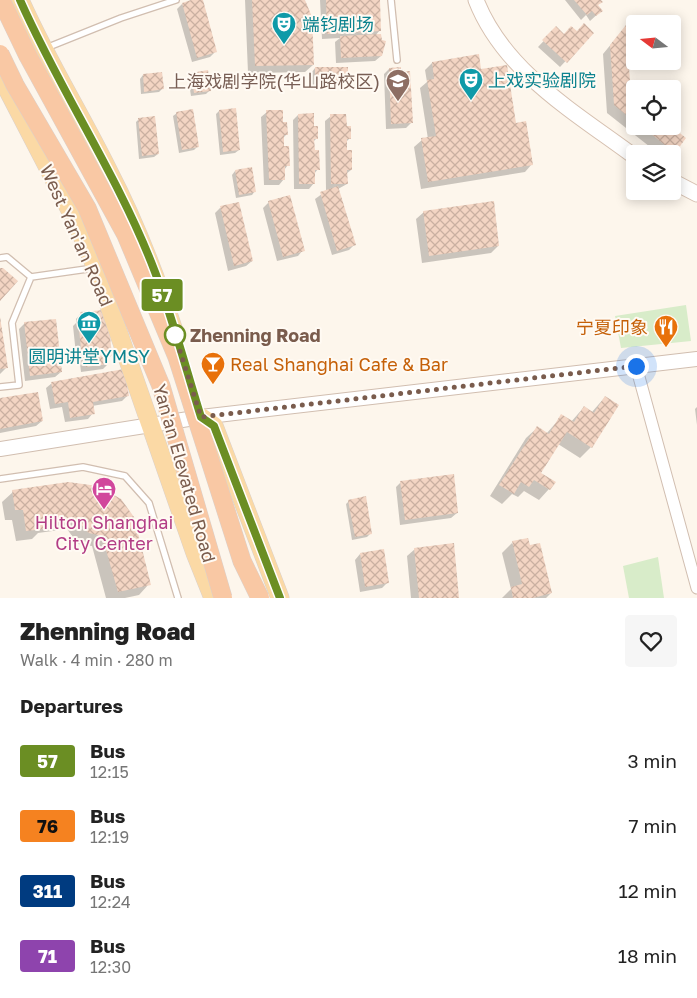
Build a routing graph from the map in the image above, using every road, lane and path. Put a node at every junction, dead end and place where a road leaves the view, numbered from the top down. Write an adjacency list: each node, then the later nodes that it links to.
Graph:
1 (1, 0): 28 (highway, Yan'an Elevated Road, bridge)
2 (20, 0): 6 (main road)
3 (176, 0): 6 (lane)
4 (391, 0): 8 (lane)
5 (476, 0): 10 (main road)
6 (42, 50): 19 (main road)
7 (0, 54): 26 (highway, Yan'an Elevated Road, bridge)
8 (397, 60)
9 (0, 75): 14 (main road, West Yan'an Road)
10 (626, 150)
11 (681, 186): 12 (main road)
12 (697, 194)
13 (0, 258): 15 (lane)
14 (96, 268): 15 (lane); 20 (main road, West Yan'an Road)
15 (31, 277): 18 (lane)
16 (697, 359): 17 (street)
17 (636, 366): 19 (street); 23 (street)
18 (0, 387)
19 (201, 417): 20 (street); 27 (main road); 29 (main road)
20 (150, 424): 21 (street); 25 (main road, West Yan'an Road)
21 (0, 449)
22 (0, 479): 24 (lane)
23 (697, 588)
24 (178, 598)
25 (213, 598)
26 (223, 598)
27 (256, 598)
28 (260, 598)
29 (280, 598)

